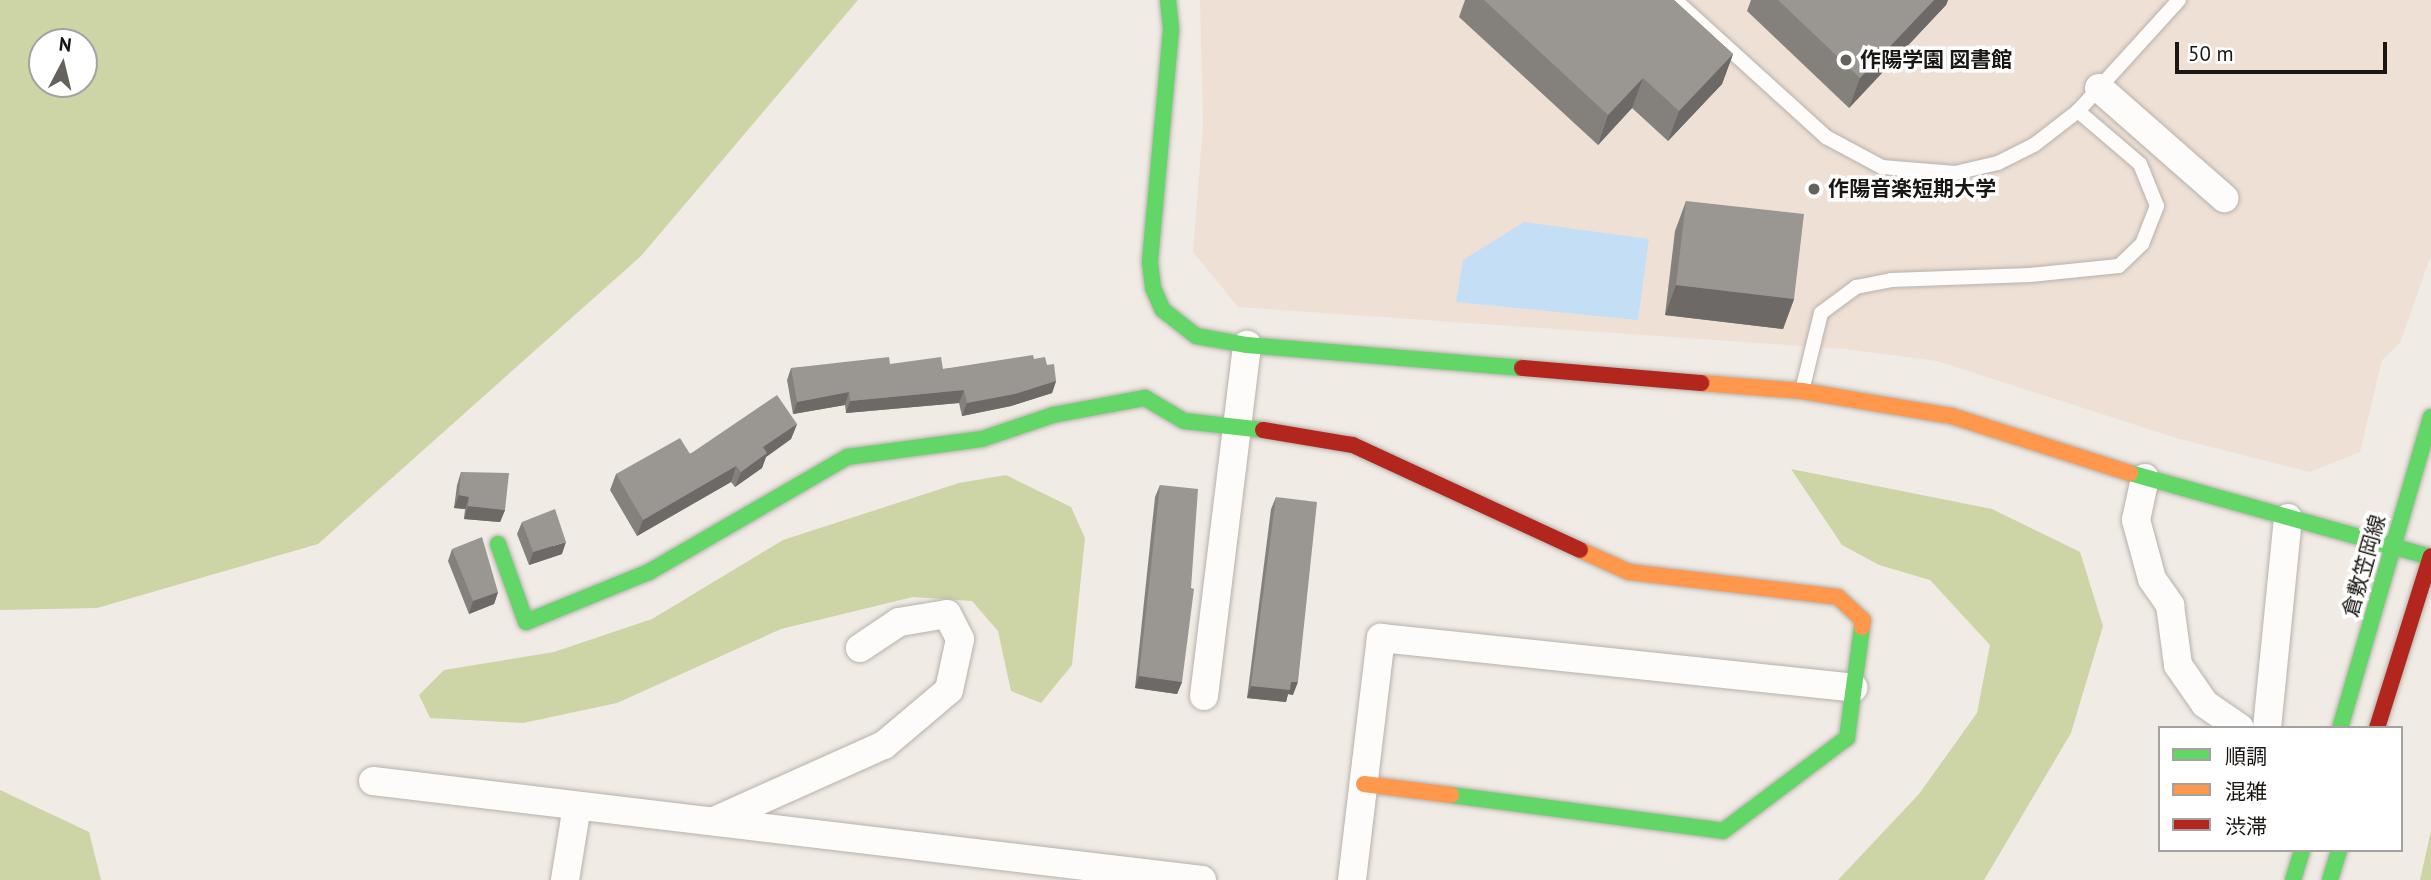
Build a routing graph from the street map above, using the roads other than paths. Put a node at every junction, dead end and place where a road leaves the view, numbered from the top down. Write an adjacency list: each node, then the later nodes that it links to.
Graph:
1 (1168, 0): 7 (street)
2 (1675, 0): 5 (lane)
3 (2179, 0): 4 (lane)
4 (2099, 88): 5 (lane); 6 (street)
5 (2078, 111): 8 (lane)
6 (2224, 198)
7 (1247, 345): 8 (street); 10 (street)
8 (1802, 391): 11 (street)
9 (2431, 417): 14 (street, 倉敷笠岡線)
10 (1239, 428): 13 (street); 17 (street); 18 (street)
11 (2145, 478): 12 (street); 19 (street)
12 (2288, 518): 14 (street); 20 (street)
13 (498, 544)
14 (2391, 546): 15 (street); 21 (street, 倉敷笠岡線)
15 (2431, 557): 22 (street)
16 (860, 648): 26 (street)
17 (1853, 688): 24 (street); 24 (street)
18 (1204, 696)
19 (2237, 726)
20 (2267, 726)
21 (2341, 726)
22 (2378, 726)
23 (373, 781): 25 (street)
24 (1364, 784): 32 (street)
25 (577, 806): 26 (street); 30 (street)
26 (711, 822): 29 (street)
27 (2301, 852): 33 (street)
28 (2338, 852): 34 (street)
29 (1018, 869): 31 (street)
30 (565, 880)
31 (1202, 880)
32 (1352, 880)
33 (2293, 880)
34 (2330, 880)

